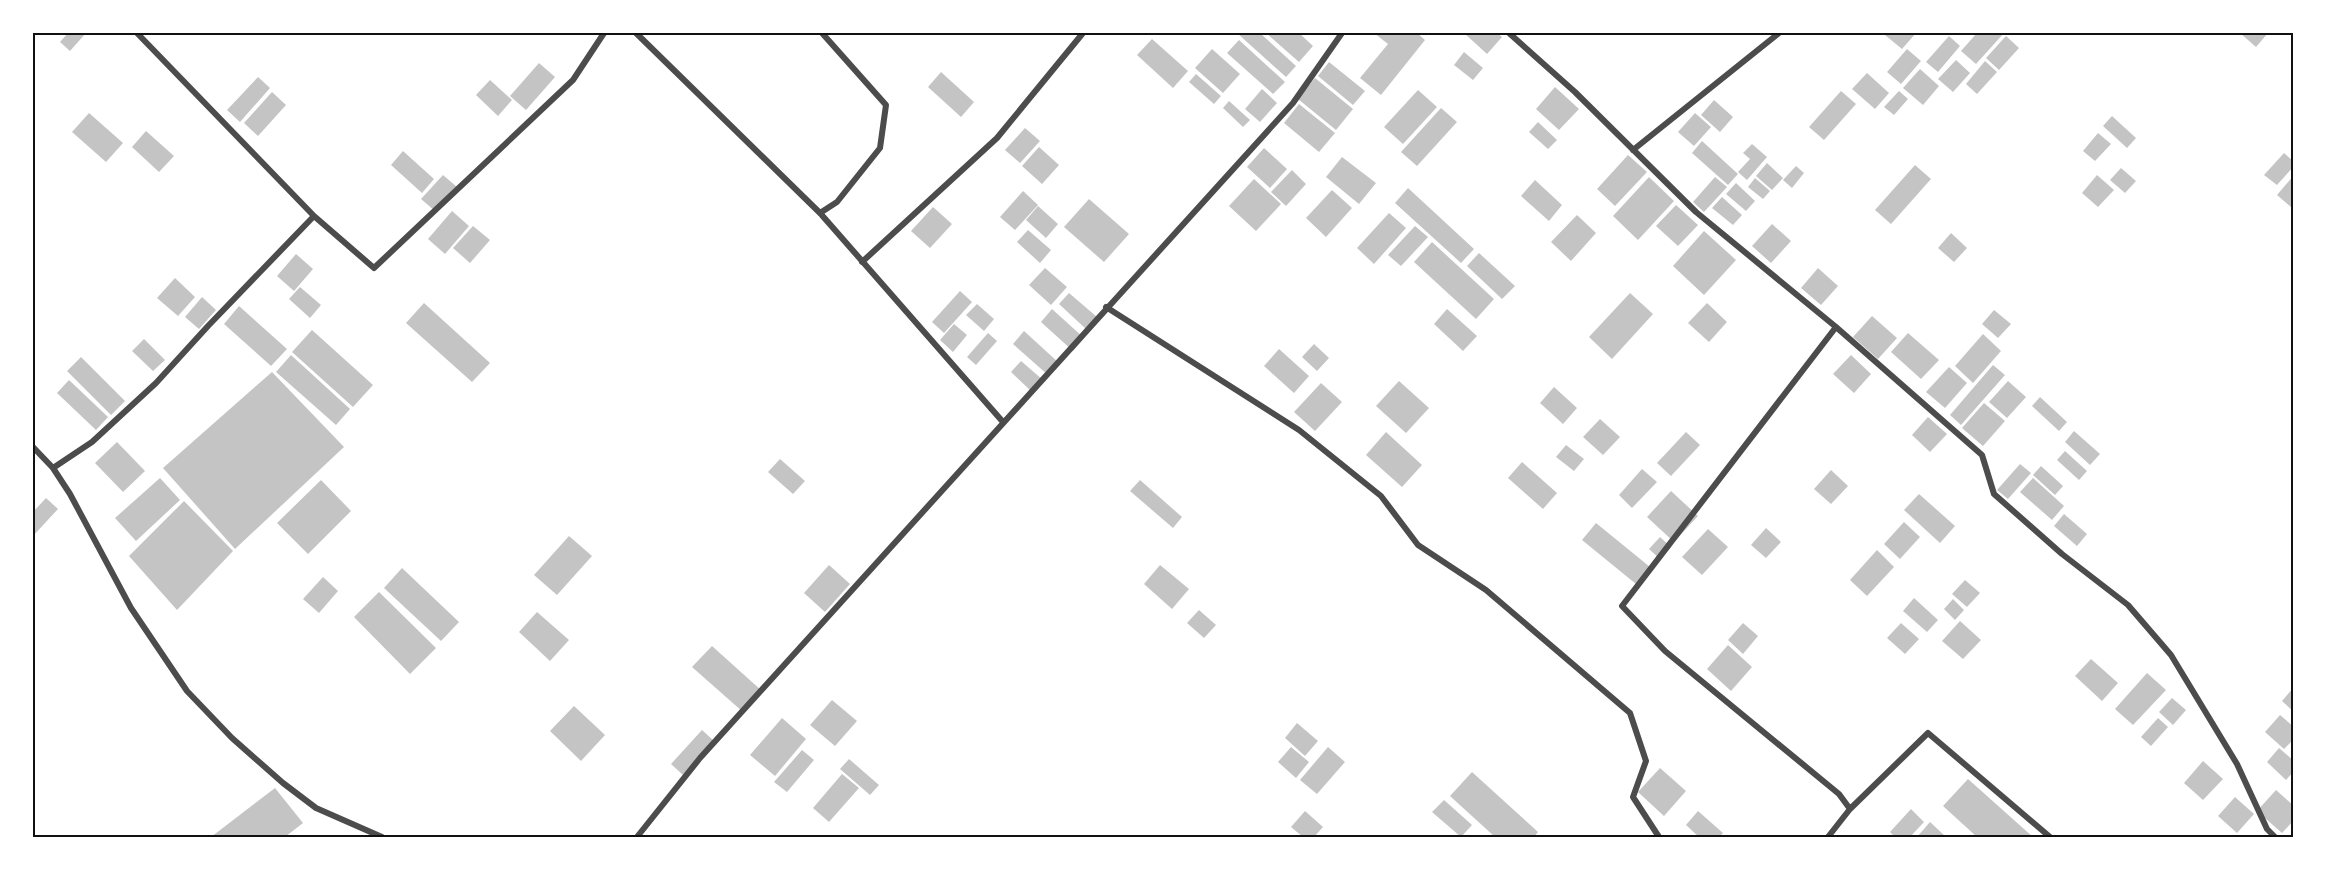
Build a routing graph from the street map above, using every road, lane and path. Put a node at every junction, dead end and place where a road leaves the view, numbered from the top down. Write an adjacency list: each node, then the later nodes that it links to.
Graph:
1 (137, 33): 11 (street)
2 (604, 33): 11 (street)
3 (636, 33): 10 (street)
4 (822, 33): 10 (street)
5 (1083, 33): 12 (street)
6 (1342, 33): 13 (street)
7 (1509, 33): 9 (street)
8 (1779, 33): 9 (street)
9 (1633, 150): 14 (street)
10 (820, 213): 12 (street)
11 (314, 216): 17 (street)
12 (862, 262): 15 (street)
13 (1106, 307): 15 (street); 21 (street)
14 (1836, 327): 18 (street); 24 (street)
15 (1003, 422): 20 (street)
16 (33, 447): 17 (street)
17 (53, 468): 19 (street)
18 (1850, 809): 22 (street); 23 (street)
19 (382, 837)
20 (637, 837)
21 (1659, 837)
22 (1828, 837)
23 (2050, 837)
24 (2275, 837)

